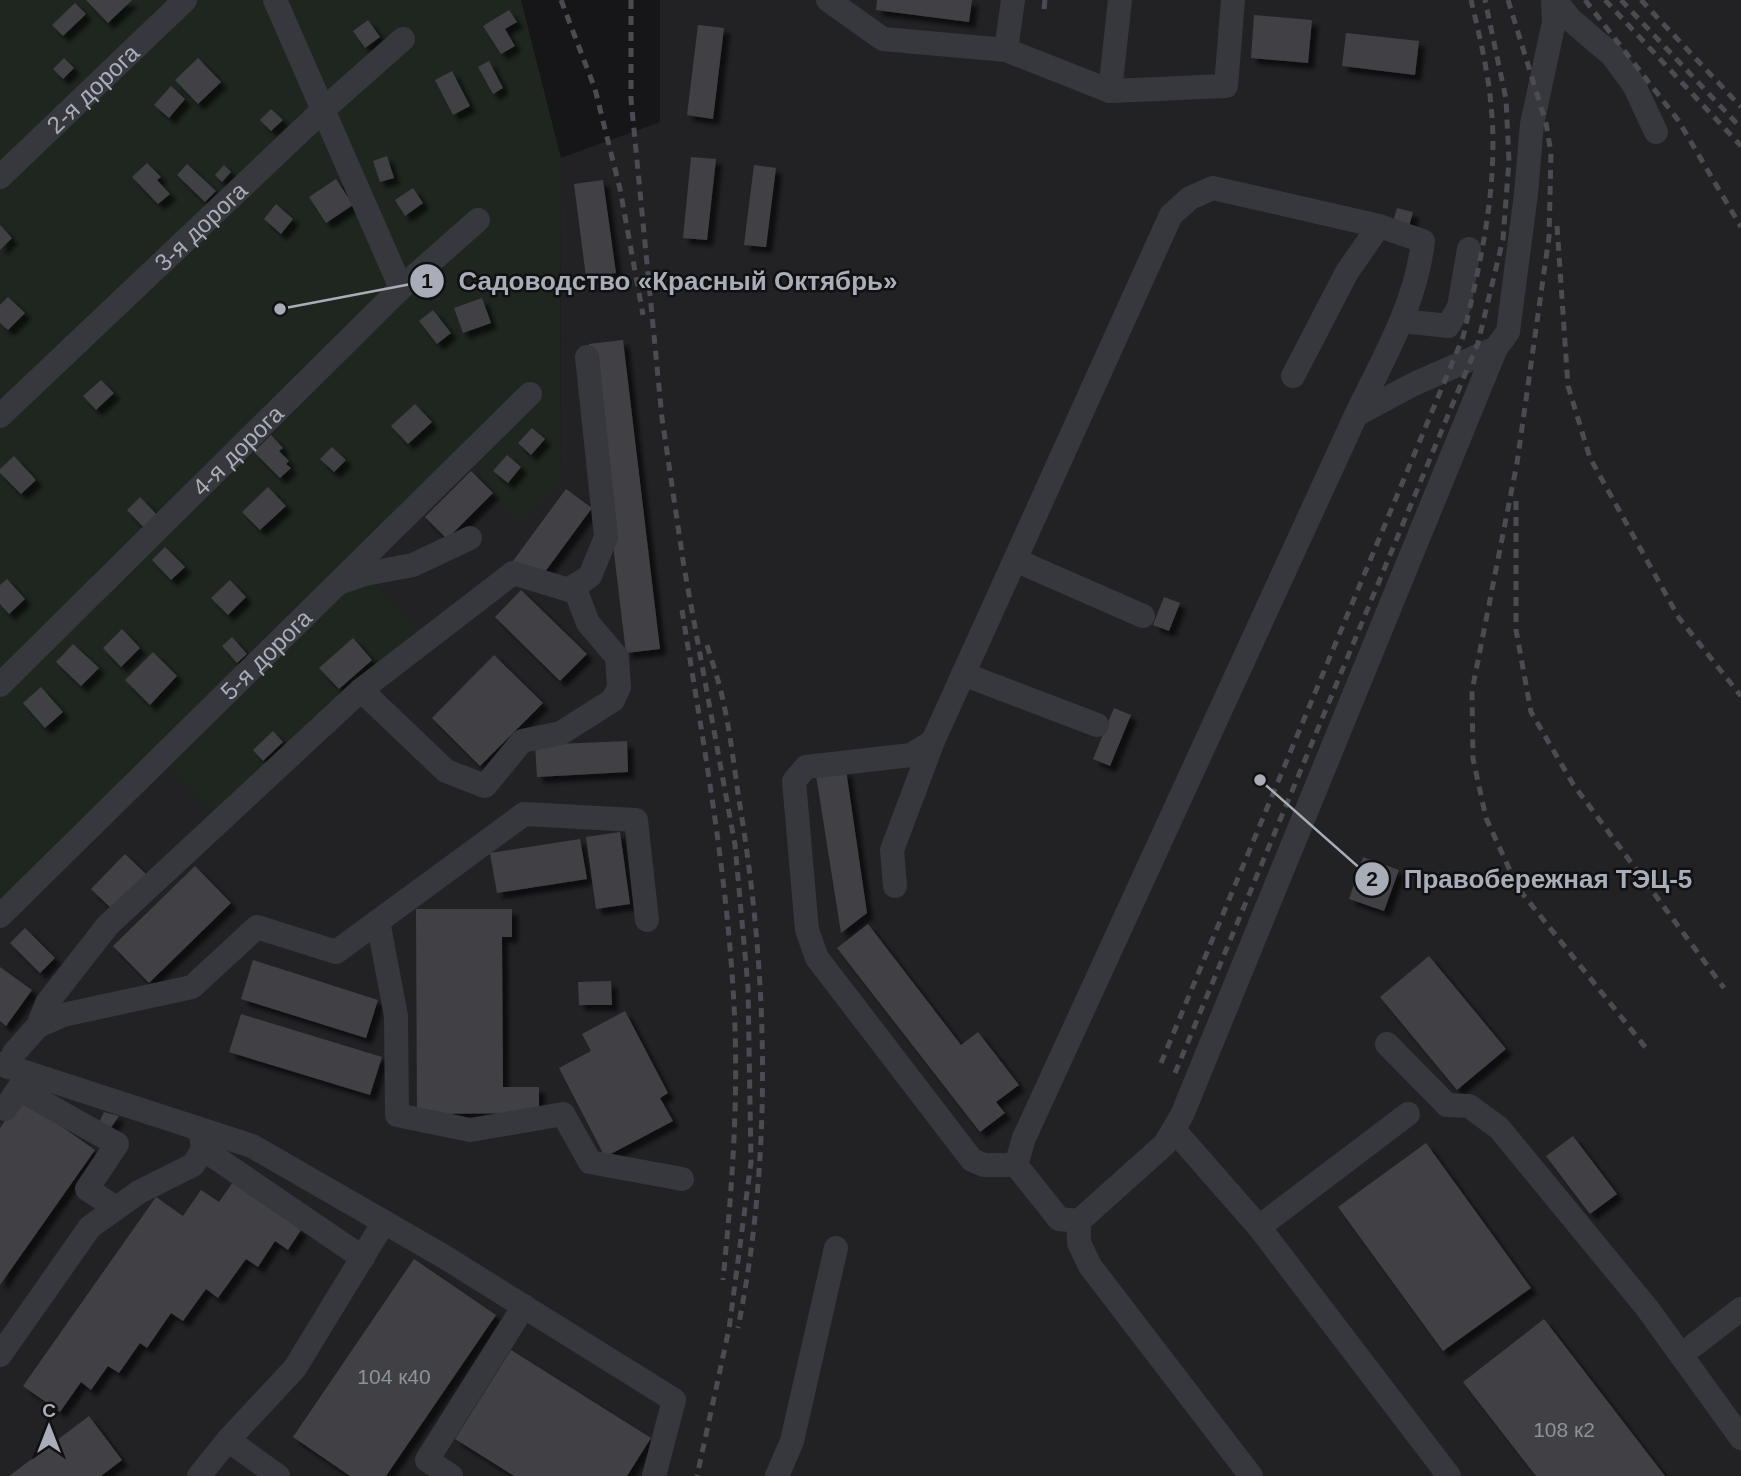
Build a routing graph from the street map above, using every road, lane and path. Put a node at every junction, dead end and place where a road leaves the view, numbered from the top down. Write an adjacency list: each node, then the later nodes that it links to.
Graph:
1 (185, 0): 15 (street, 2-я дорога)
2 (275, 0): 13 (street)
3 (1013, 0): 10 (street)
4 (1121, 0): 12 (street)
5 (1233, 0): 12 (street)
6 (1554, 0): 9 (street); 11 (street)
7 (836, 3): 10 (street)
8 (403, 39): 13 (street, 3-я дорога)
9 (1596, 39): 11 (street); 14 (street)
10 (1006, 50): 12 (street)
11 (1548, 56): 21 (street)
12 (1110, 91)
13 (324, 109): 19 (street); 26 (street, 3-я дорога)
14 (1656, 132)
15 (0, 177)
16 (478, 220): 19 (street, 4-я дорога)
17 (1379, 226): 20 (street); 23 (street); 28 (street)
18 (1469, 249): 20 (street)
19 (401, 288): 33 (street, 4-я дорога)
20 (1402, 321): 25 (street)
21 (1496, 348): 25 (street); 46 (street)
22 (587, 357): 30 (street)
23 (1293, 376)
24 (530, 394): 29 (street, 5-я дорога)
25 (1356, 415): 48 (street)
26 (0, 416)
27 (470, 538): 29 (street)
28 (1015, 560): 31 (street); 32 (street)
29 (339, 583): 38 (street, 5-я дорога)
30 (575, 586): 34 (street); 34 (street)
31 (1143, 616)
32 (963, 674): 35 (street); 36 (street)
33 (0, 685)
34 (361, 691): 41 (street)
35 (1097, 725)
36 (933, 741): 37 (street); 48 (street)
37 (895, 886)
38 (0, 916)
39 (647, 920): 40 (street)
40 (378, 921): 41 (street); 49 (street)
41 (37, 1026): 43 (street)
42 (1387, 1044): 59 (street)
43 (13, 1073): 44 (street); 47 (street); 50 (street)
44 (5, 1109)
45 (1408, 1114): 53 (street)
46 (1174, 1130): 51 (street); 53 (street)
47 (202, 1140): 50 (street); 52 (street); 55 (street)
48 (1016, 1165): 51 (street)
49 (682, 1179)
50 (116, 1208): 58 (street)
51 (1079, 1221): 67 (street)
52 (384, 1222): 55 (street); 56 (street)
53 (1259, 1227): 68 (street)
54 (836, 1248): 66 (street)
55 (363, 1258): 61 (street)
56 (524, 1306): 64 (street); 65 (street)
57 (1741, 1310): 59 (street)
58 (0, 1355)
59 (1681, 1355): 60 (street)
60 (1741, 1438)
61 (228, 1440): 62 (street); 63 (street)
62 (199, 1476)
63 (278, 1476)
64 (452, 1476)
65 (654, 1476)
66 (777, 1476)
67 (1251, 1476)
68 (1449, 1476)

